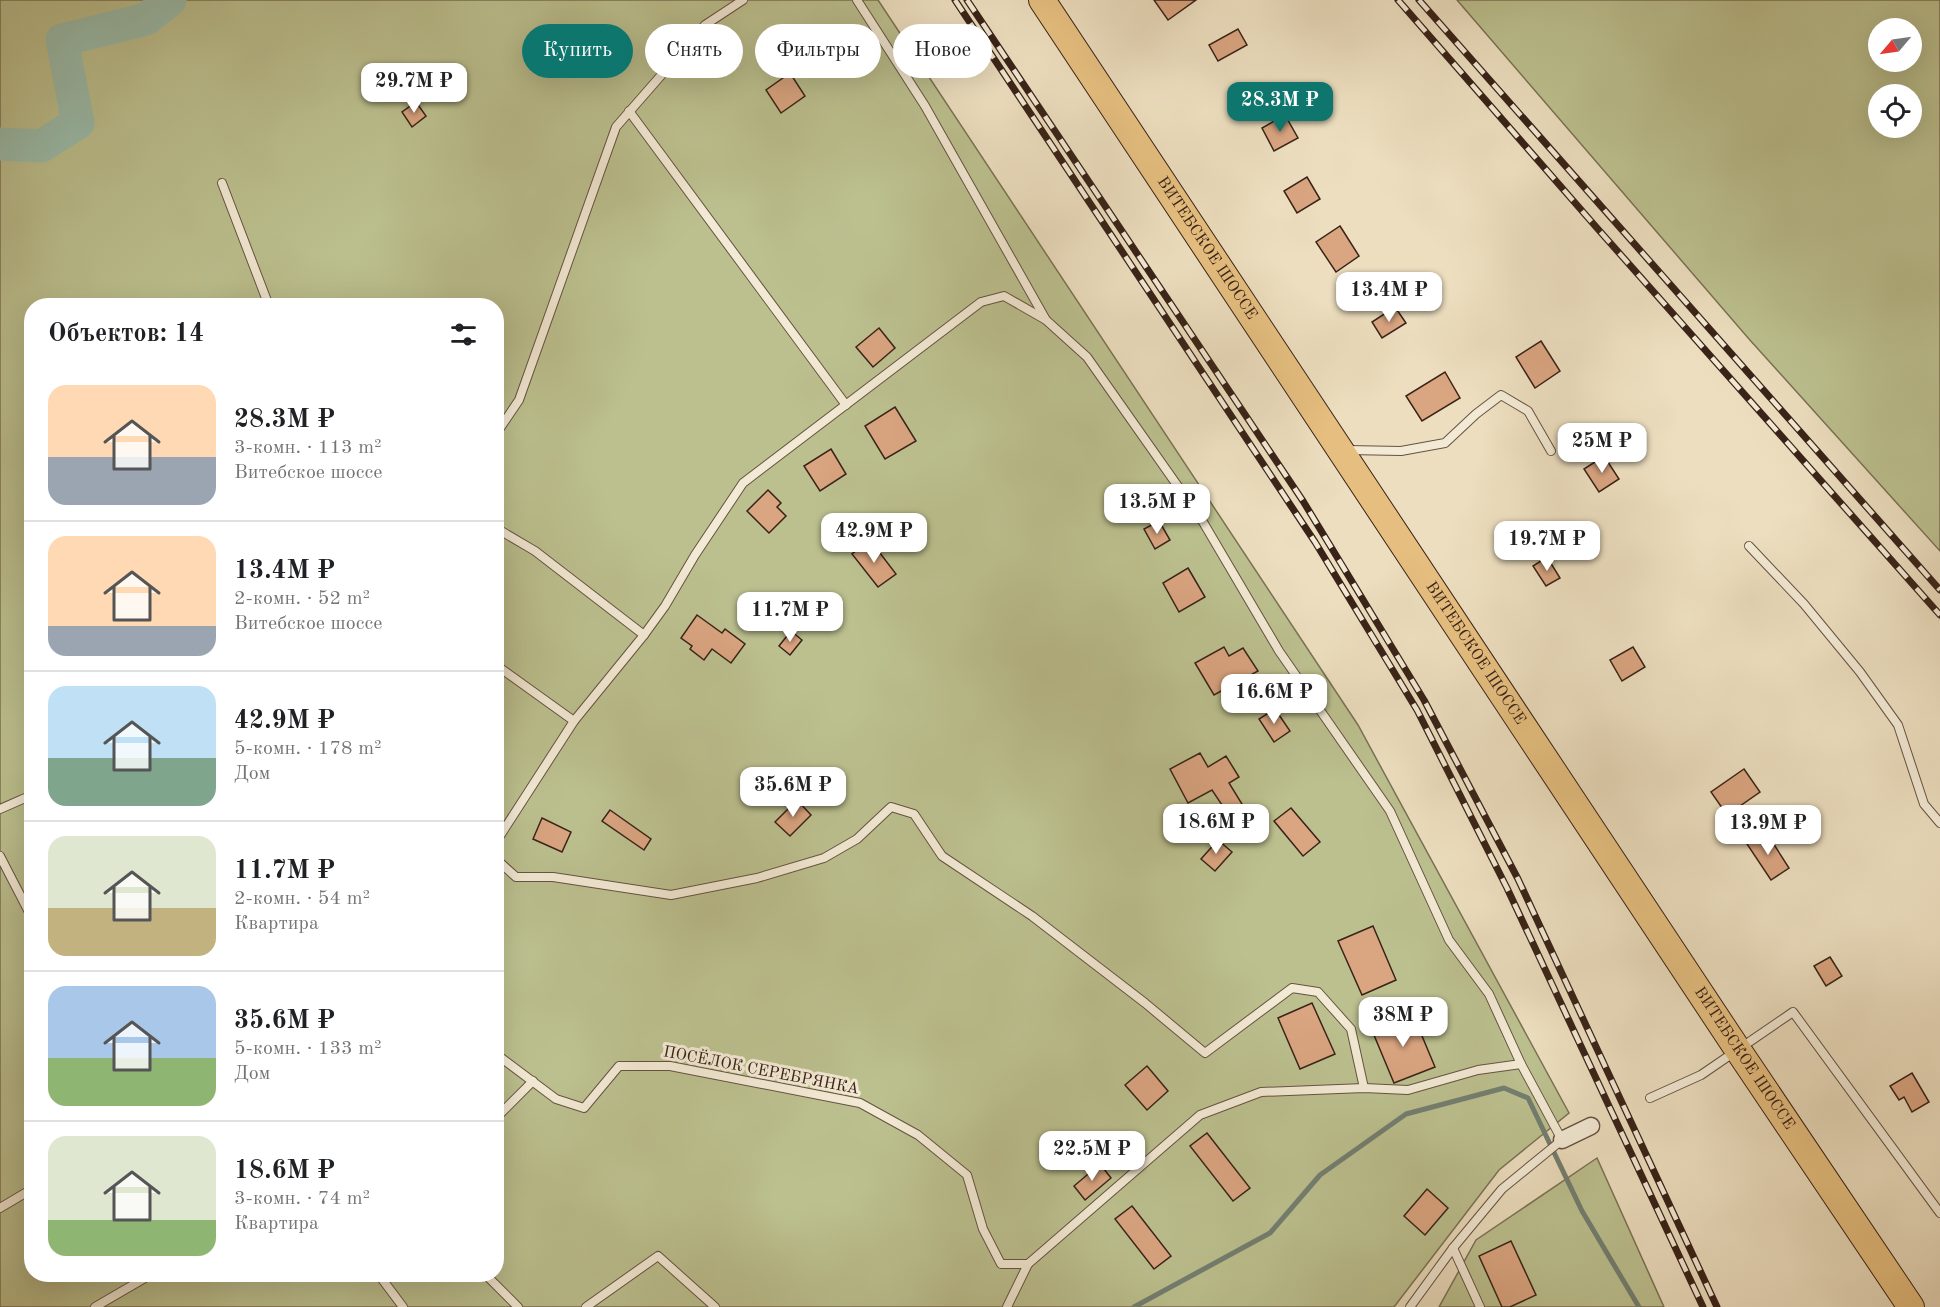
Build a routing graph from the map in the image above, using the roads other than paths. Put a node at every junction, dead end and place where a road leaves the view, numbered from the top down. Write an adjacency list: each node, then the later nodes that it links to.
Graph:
1 (743, 0): 4 (lane)
2 (857, 0): 7 (lane)
3 (1042, 0): 10 (main road, ВИТЕБСКОЕ ШОССЕ)
4 (629, 111): 8 (lane); 9 (lane)
5 (222, 183): 6 (lane)
6 (266, 298)
7 (1046, 320): 8 (lane); 26 (lane)
8 (846, 405): 14 (lane)
9 (504, 422)
10 (1341, 450): 11 (lane); 24 (main road, ВИТЕБСКОЕ ШОССЕ)
11 (1551, 451)
12 (504, 533): 14 (lane)
13 (1749, 546): 19 (lane)
14 (644, 635): 16 (lane)
15 (504, 671): 16 (lane)
16 (574, 721): 20 (lane)
17 (24, 798): 18 (lane)
18 (0, 808)
19 (1940, 823)
20 (504, 830)
21 (0, 856): 23 (lane)
22 (504, 867): 28 (lane)
23 (24, 902)
24 (1738, 1050): 29 (lane); 35 (lane); 49 (main road, ВИТЕБСКОЕ ШОССЕ)
25 (504, 1060): 27 (lane, ПОСЁЛОК СЕРЕБРЯНКА)
26 (1521, 1064): 28 (lane); 32 (lane)
27 (532, 1081): 30 (lane); 37 (lane, ПОСЁЛОК СЕРЕБРЯНКА)
28 (1364, 1088): 37 (lane)
29 (1650, 1098)
30 (504, 1110)
31 (1591, 1126): 32 (street)
32 (1562, 1140): 36 (lane)
33 (24, 1194): 34 (lane)
34 (0, 1208)
35 (1940, 1213)
36 (1453, 1248): 47 (lane); 48 (lane)
37 (1028, 1264): 46 (lane)
38 (138, 1282): 41 (lane)
39 (384, 1282): 42 (lane)
40 (493, 1282): 43 (lane)
41 (95, 1307)
42 (403, 1307)
43 (518, 1307)
44 (586, 1307): 45 (lane)
45 (715, 1307)
46 (1007, 1307)
47 (1410, 1307)
48 (1480, 1307)
49 (1911, 1307)

